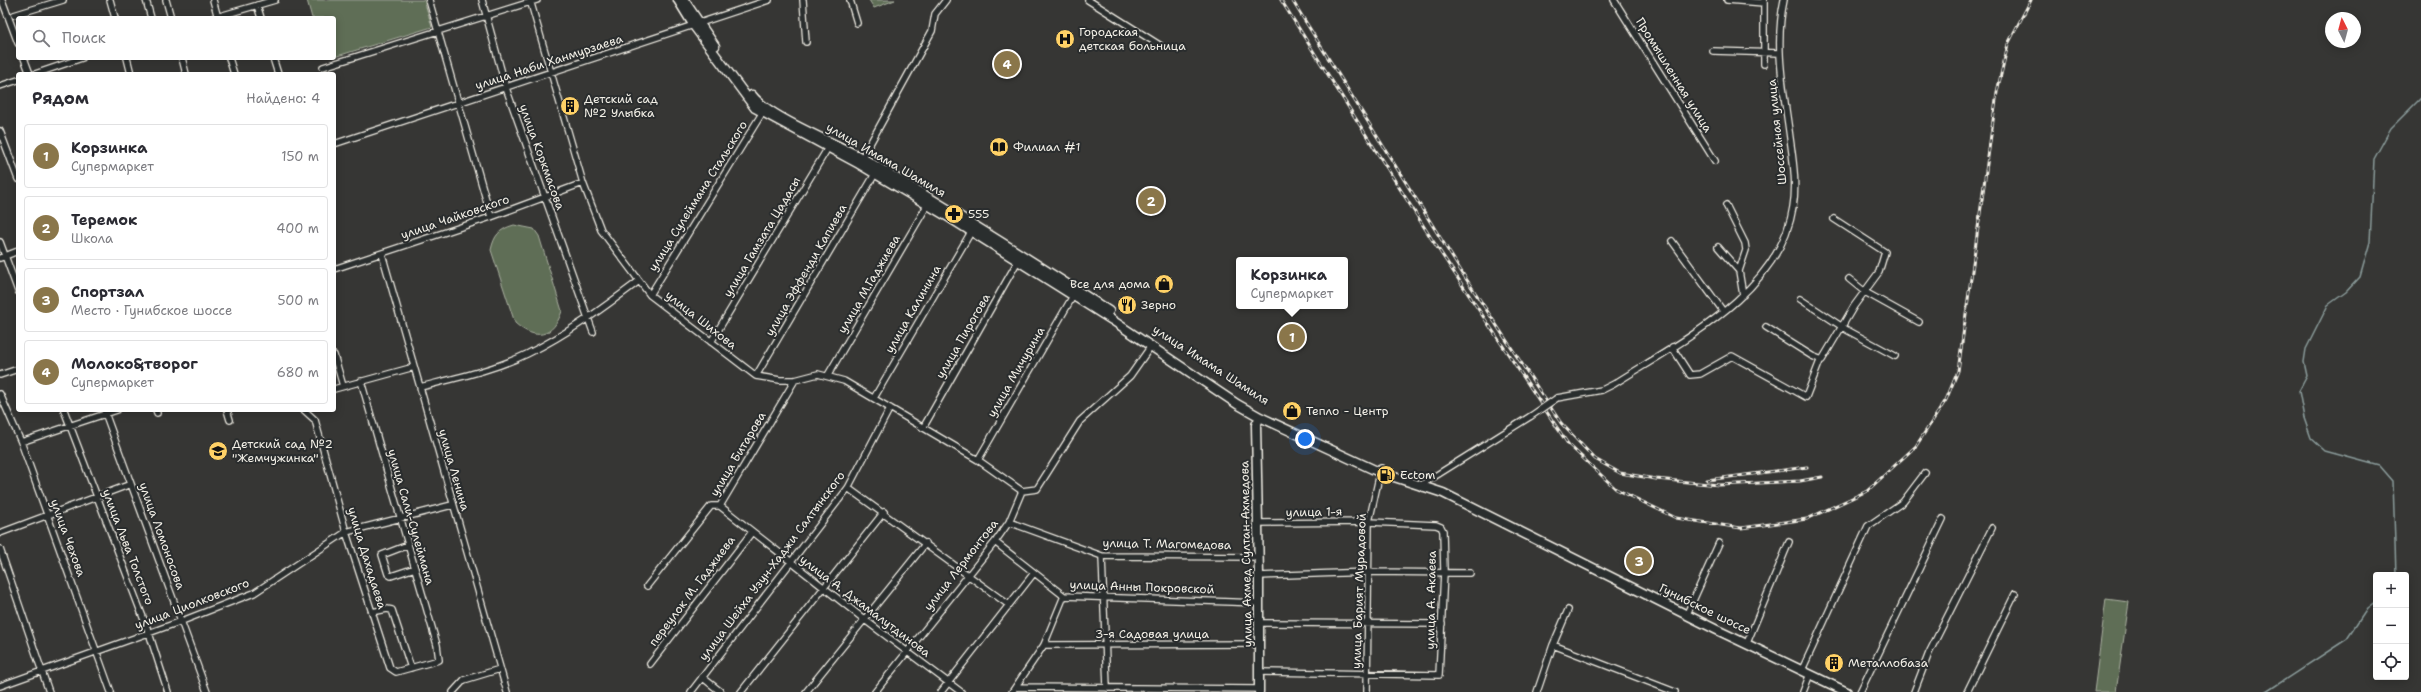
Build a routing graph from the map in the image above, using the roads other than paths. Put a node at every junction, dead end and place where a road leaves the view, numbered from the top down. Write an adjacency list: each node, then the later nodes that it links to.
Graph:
1 (2, 0): 24 (street)
2 (63, 0): 26 (street)
3 (110, 0): 27 (street)
4 (146, 0): 28 (street)
5 (166, 0): 29 (street)
6 (213, 0): 30 (street)
7 (275, 0): 23 (street)
8 (429, 0): 36 (street)
9 (482, 0): 33 (street, улица Коркмасова)
10 (537, 0): 21 (street)
11 (678, 0): 35 (main road, улица Имама Шамиля)
12 (684, 0): 35 (main road, улица Имама Шамиля)
13 (769, 0): 35 (street, улица Наби Ханмурзаева)
14 (804, 0): 38 (street)
15 (850, 0): 34 (street)
16 (946, 0): 66 (street)
17 (1088, 0): 39 (street)
18 (1614, 0): 67 (street, Промышленная улица)
19 (1727, 0): 22 (street)
20 (1784, 0): 42 (street, Шоссейная улица)
21 (530, 1): 33 (street); 57 (street, улица Шихова)
22 (1764, 1): 41 (street)
23 (258, 5): 31 (street); 32 (street)
24 (6, 11): 25 (street); 37 (street)
25 (0, 13)
26 (14, 15)
27 (114, 16)
28 (150, 16)
29 (170, 16)
30 (216, 16)
31 (222, 16)
32 (261, 16)
33 (486, 16): 36 (street); 60 (street, улица Коркмасова)
34 (857, 23)
35 (696, 25): 57 (street, улица Наби Ханмурзаева); 62 (main road, улица Имама Шамиля)
36 (438, 31): 50 (street); 61 (street)
37 (16, 38)
38 (806, 42)
39 (1161, 46)
40 (1713, 51): 41 (street)
41 (1764, 52): 42 (street); 49 (street)
42 (1779, 53): 91 (street, Шоссейная улица)
43 (25, 60): 51 (street)
44 (76, 60): 52 (street)
45 (128, 60): 53 (street)
46 (182, 60): 54 (street)
47 (230, 60): 55 (street)
48 (274, 60): 56 (street)
49 (1764, 64)
50 (323, 68)
51 (29, 72)
52 (41, 72)
53 (130, 72)
54 (186, 72)
55 (233, 72)
56 (277, 72)
57 (551, 73): 60 (street, улица Наби Ханмурзаева); 70 (street, улица Шихова)
58 (16, 81): 59 (street)
59 (0, 86)
60 (506, 88): 61 (street, улица Наби Ханмурзаева); 71 (street, улица Коркмасова)
61 (459, 104): 65 (street, улица Наби Ханмурзаева); 74 (street)
62 (763, 110): 64 (main road, улица Имама Шамиля); 66 (main road, улица Имама Шамиля); 90 (street, улица Сулеймана Стальского)
63 (0, 130): 68 (street)
64 (832, 142): 66 (main road, улица Имама Шамиля); 100 (street, улица Гамзата Цадасы)
65 (336, 143)
66 (860, 161): 69 (main road, улица Имама Шамиля); 83 (main road, улица Имама Шамиля)
67 (1715, 161)
68 (16, 174)
69 (875, 174): 72 (main road, улица Имама Шамиля); 110 (street, улица Эффенди Капиева)
70 (583, 183): 71 (street, улица Чайковского); 87 (street, улица Шихова)
71 (545, 197): 74 (street, улица Чайковского); 95 (street, улица Коркмасова)
72 (928, 204): 76 (main road, улица Имама Шамиля); 109 (street, улица М.Гаджиева)
73 (1726, 204): 85 (street)
74 (491, 217): 81 (street, улица Чайковского)
75 (1834, 219): 89 (street)
76 (971, 232): 83 (main road, улица Имама Шамиля); 117 (street, улица Калинина)
77 (1672, 241): 94 (street)
78 (0, 242): 82 (street)
79 (1718, 247): 85 (street)
80 (16, 252): 82 (street)
81 (382, 254): 84 (street, улица Чайковского); 106 (street, улица Ленина)
82 (2, 257): 88 (street)
83 (1020, 258): 92 (main road, улица Имама Шамиля); 126 (street, улица Пирогова); 129 (main road, улица Имама Шамиля)
84 (336, 268)
85 (1739, 271): 91 (street)
86 (1849, 279): 89 (street)
87 (639, 281): 90 (street, улица Шихова); 95 (street)
88 (16, 287)
89 (1865, 292): 96 (street); 98 (street)
90 (650, 295): 100 (street, улица Шихова)
91 (1743, 295): 94 (street, Шоссейная улица)
92 (1073, 296): 101 (main road, улица Имама Шамиля); 128 (street, улица Мичурина)
93 (1800, 299): 98 (street)
94 (1722, 311): 102 (street, Шоссейная улица)
95 (589, 319): 99 (street, улица Коркмасова); 114 (street)
96 (1919, 322)
97 (1766, 326): 104 (street)
98 (1843, 327): 103 (street); 104 (street)
99 (593, 332)
100 (712, 342): 110 (street, улица Шихова)
101 (1151, 346): 123 (main road, улица Имама Шамиля); 134 (street)
102 (1672, 347): 104 (street); 132 (street, Шоссейная улица, bridge)
103 (1894, 356)
104 (1820, 361)
105 (336, 362): 113 (street)
106 (414, 367): 112 (street); 114 (street, улица Ленина)
107 (16, 370): 108 (street)
108 (0, 374)
109 (828, 375): 111 (street, улица Шихова); 117 (street)
110 (756, 376): 111 (street, улица Шихова)
111 (795, 380): 137 (street, улица Битарова)
112 (361, 381): 113 (street); 140 (street, улица Сали-Сулеймана)
113 (344, 386): 115 (street)
114 (420, 387): 136 (street, улица Ленина)
115 (336, 388)
116 (0, 394): 127 (street, улица Чехова)
117 (874, 398): 118 (street)
118 (890, 408): 126 (street); 133 (street, улица Шейха Узун-Хаджи Салтынского)
119 (65, 412): 125 (street, улица Льва Толстого)
120 (105, 412): 125 (street); 131 (street, улица Ломоносова)
121 (228, 412): 124 (street)
122 (306, 412): 147 (street, улица Дахадаева)
123 (1260, 418): 129 (main road, улица Имама Шамиля); 144 (main road, улица Ахмед Султан-Ахмедова)
124 (230, 420)
125 (70, 427): 127 (street); 135 (street, улица Льва Толстого)
126 (923, 428): 128 (street)
127 (21, 442): 139 (street, улица Чехова)
128 (978, 460): 134 (street)
129 (1380, 470): 132 (main road, улица Имама Шамиля); 143 (street, улица Барият Мурадовой)
130 (1925, 473): 194 (street)
131 (131, 484): 135 (street); 177 (street, улица Ломоносова)
132 (1423, 485): 175 (main road, Гунибское шоссе)
133 (848, 488): 138 (street); 158 (street, улица Шейха Узун-Хаджи Салтынского)
134 (1022, 490): 142 (street, улица Лермонтова)
135 (97, 497): 139 (street); 181 (street, улица Льва Толстого)
136 (452, 505): 140 (street, улица Циолковского); 192 (street, улица Ленина)
137 (720, 506): 148 (street, улица А. Джамалутдинова); 166 (street, улица Битарова)
138 (884, 512): 152 (street); 167 (street)
139 (48, 515): 149 (street); 187 (street, улица Чехова)
140 (400, 518): 147 (street, улица Циолковского); 154 (street, улица Сали-Сулеймана)
141 (1943, 519): 223 (street)
142 (1009, 522): 150 (street, улица Лермонтова); 156 (street, улица Т. Магомедова)
143 (1369, 522): 144 (street, улица 1-я); 145 (street, улица 1-я); 160 (street, улица Барият Мурадовой)
144 (1258, 523): 157 (main road, улица Ахмед Султан-Ахмедова)
145 (1441, 527): 161 (street, улица А. Акаева)
146 (1992, 528): 224 (street)
147 (346, 532): 174 (street, улица Дахадаева); 177 (street, улица Циолковского)
148 (752, 532): 158 (street, улица А. Джамалутдинова); 190 (street, переулок М. Гаджиева)
149 (0, 533)
150 (995, 542): 162 (street, улица Анны Покровской); 164 (street, улица Лермонтова)
151 (1789, 542): 182 (street)
152 (926, 543): 164 (street); 176 (street)
153 (1719, 543): 175 (street)
154 (408, 545): 159 (street, улица Сали-Сулеймана); 159 (street)
155 (0, 549): 193 (street)
156 (1102, 556): 157 (street, улица Т. Магомедова); 170 (street)
157 (1259, 557): 165 (main road, улица Ахмед Султан-Ахмедова)
158 (790, 562): 167 (street, улица А. Джамалутдинова); 198 (street, улица Шейха Узун-Хаджи Салтынского)
159 (415, 568): 189 (street, улица Сали-Сулеймана)
160 (1369, 572): 161 (street); 165 (street); 179 (street, улица Барият Мурадовой)
161 (1444, 572): 163 (street); 180 (street, улица А. Акаева)
162 (1034, 573): 169 (street, улица Анны Покровской); 172 (street)
163 (1470, 573)
164 (968, 575): 172 (street); 188 (street, улица Лермонтова)
165 (1260, 576): 171 (main road, улица Ахмед Султан-Ахмедова)
166 (647, 586)
167 (823, 587): 176 (street, улица А. Джамалутдинова); 212 (street)
168 (2015, 594): 225 (street)
169 (1064, 596): 170 (street, улица Анны Покровской); 184 (street)
170 (1105, 596): 171 (street, улица Анны Покровской); 185 (street)
171 (1259, 603): 178 (main road, улица Ахмед Султан-Ахмедова)
172 (1009, 606): 199 (street)
173 (1568, 610): 186 (street)
174 (372, 612): 191 (street, улица Дахадаева); 191 (street)
175 (1687, 614): 182 (main road, Гунибское шоссе)
176 (865, 620): 188 (street, улица А. Джамалутдинова); 213 (street)
177 (182, 621): 181 (street, улица Циолковского); 207 (street, улица Ломоносова)
178 (1260, 623): 179 (street); 183 (main road, улица Ахмед Султан-Ахмедова)
179 (1369, 624): 180 (street); 197 (street, улица Барият Мурадовой)
180 (1442, 624): 197 (street, улица А. Акаева)
181 (149, 633): 187 (street, улица Циолковского); 206 (street, улица Льва Толстого)
182 (1747, 643): 194 (main road, Гунибское шоссе)
183 (1260, 644): 185 (street, 3-я Садовая улица); 195 (main road, улица Ахмед Султан-Ахмедова)
184 (1044, 645): 185 (street, 3-я Садовая улица); 201 (street)
185 (1106, 645): 202 (street)
186 (1553, 645): 219 (street); 220 (street)
187 (96, 651): 193 (street, улица Циолковского); 205 (street, улица Чехова)
188 (907, 651): 199 (street, улица А. Джамалутдинова); 214 (street, улица Лермонтова)
189 (439, 660): 191 (street, улица Дахадаева)
190 (650, 664)
191 (411, 668)
192 (500, 669): 208 (street); 209 (street, улица Ленина)
193 (43, 670): 200 (street, улица Циолковского); 204 (street)
194 (1802, 670): 196 (main road, Гунибское шоссе)
195 (1259, 672): 197 (street); 203 (main road, улица Ахмед Султан-Ахмедова)
196 (1810, 674): 221 (street); 222 (main road, Гунибское шоссе)
197 (1367, 675): 218 (street, улица Барият Мурадовой)
198 (702, 677): 210 (street, улица Шейха Узун-Хаджи Салтынского); 211 (street)
199 (948, 682): 215 (street); 216 (street, улица А. Джамалутдинова)
200 (0, 686)
201 (1016, 687): 202 (street); 217 (street)
202 (1107, 688): 203 (street)
203 (1259, 690)
204 (49, 692)
205 (111, 692)
206 (168, 692)
207 (207, 692)
208 (453, 692)
209 (506, 692)
210 (691, 692)
211 (721, 692)
212 (741, 692)
213 (806, 692)
214 (875, 692)
215 (941, 692)
216 (961, 692)
217 (1012, 692)
218 (1367, 692)
219 (1537, 692)
220 (1674, 692)
221 (1803, 692)
222 (1847, 692)
223 (1860, 692)
224 (1914, 692)
225 (1967, 692)

